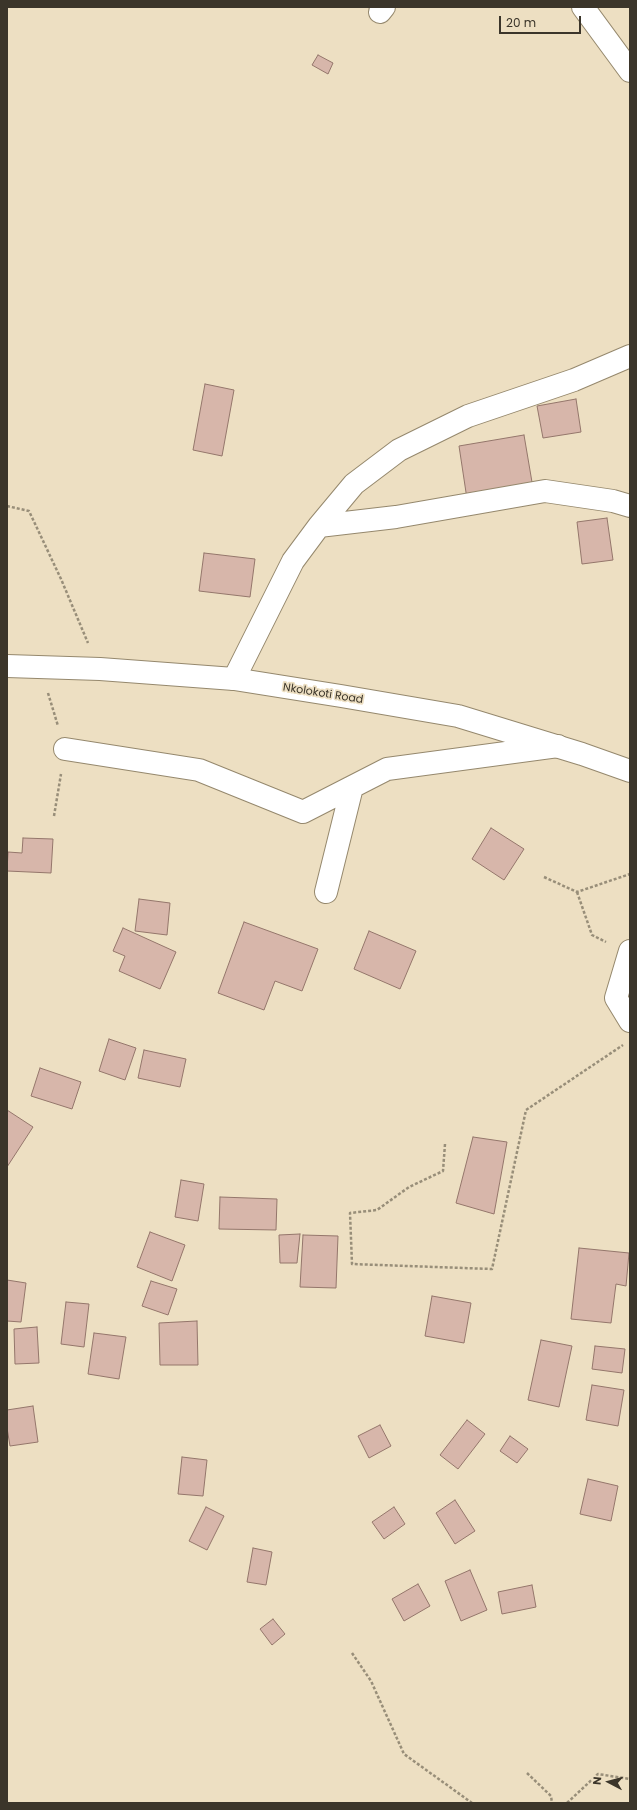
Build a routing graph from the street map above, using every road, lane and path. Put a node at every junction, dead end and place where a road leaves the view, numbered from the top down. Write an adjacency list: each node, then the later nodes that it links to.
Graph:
1 (583, 7): 2 (street)
2 (630, 71)
3 (630, 356): 6 (street)
4 (7, 506): 8 (path)
5 (630, 506): 6 (street)
6 (319, 526): 9 (street)
7 (7, 666): 8 (street, Nkolokoti Road)
8 (100, 669): 9 (street, Nkolokoti Road)
9 (234, 679): 10 (street, Nkolokoti Road)
10 (558, 746): 12 (street, Nkolokoti Road); 13 (street)
11 (65, 749): 13 (street)
12 (627, 774)
13 (352, 787): 16 (street)
14 (630, 874): 17 (path)
15 (544, 877): 17 (path)
16 (326, 892)
17 (577, 892): 18 (path)
18 (629, 952): 19 (street)
19 (630, 1021)
20 (624, 1044): 21 (path)
21 (445, 1144)
22 (352, 1653): 25 (path)
23 (527, 1773): 26 (path)
24 (630, 1779): 27 (path)
25 (472, 1803)
26 (552, 1803)
27 (566, 1803)

